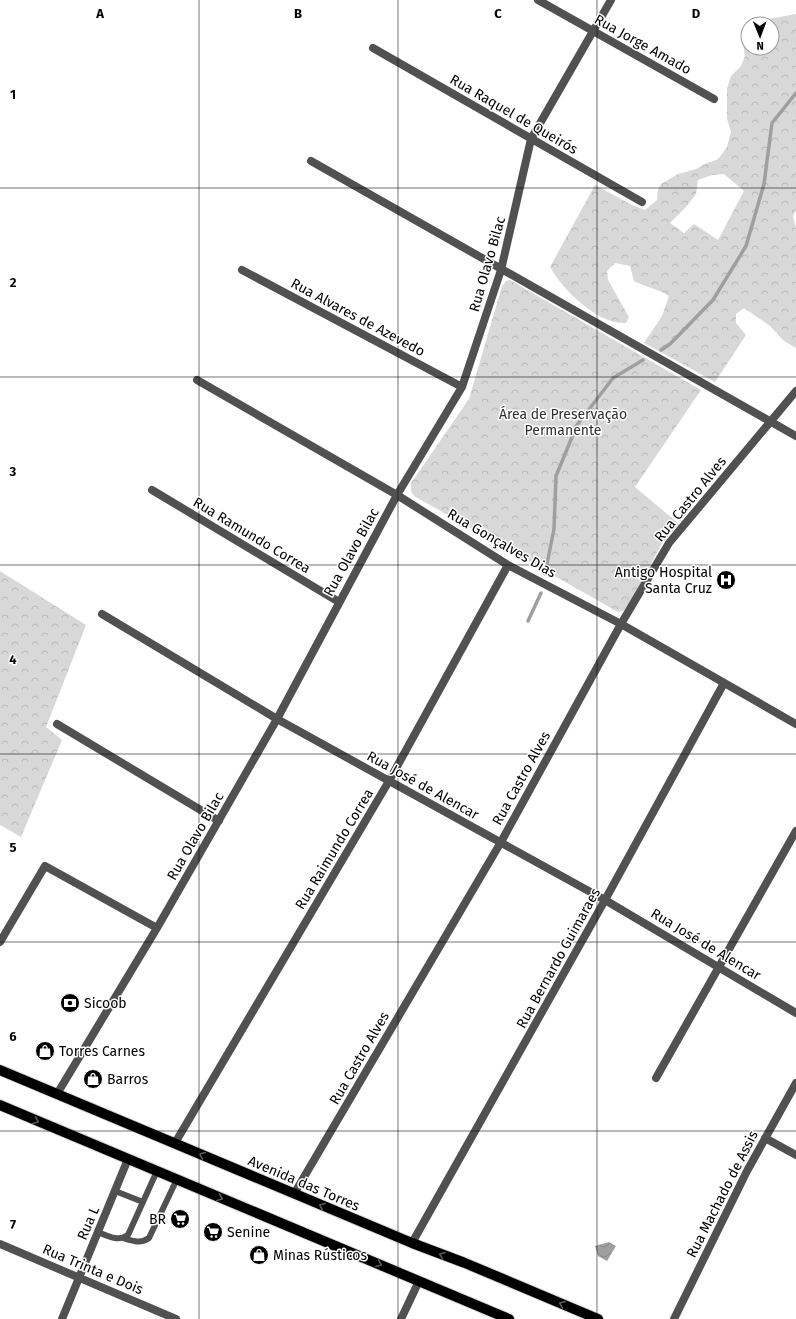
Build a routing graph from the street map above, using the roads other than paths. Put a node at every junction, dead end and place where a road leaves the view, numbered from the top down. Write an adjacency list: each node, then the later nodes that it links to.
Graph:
1 (538, 0): 3 (street, Rua Jorge Amado)
2 (611, 0): 3 (street, Rua Olavo Bilac)
3 (594, 31): 5 (street, Rua Jorge Amado); 6 (street, Rua Olavo Bilac)
4 (373, 48): 6 (street, Rua Raquel de Queirós)
5 (714, 99)
6 (531, 139): 8 (street, Rua Raquel de Queirós); 10 (street, Rua Olavo Bilac)
7 (311, 161): 10 (street)
8 (642, 202)
9 (242, 270): 12 (street, Rua Alvares de Azevedo)
10 (501, 270): 12 (street, Rua Olavo Bilac); 14 (street)
11 (197, 380): 17 (street, Rua Gonçalves Dias)
12 (462, 387): 17 (street, Rua Olavo Bilac)
13 (796, 391): 14 (street, Rua Castro Alves)
14 (771, 421): 15 (street); 21 (street, Rua Castro Alves)
15 (796, 436)
16 (152, 490): 19 (street, Rua Ramundo Correa)
17 (397, 495): 18 (street, Rua Gonçalves Dias); 19 (street, Rua Olavo Bilac)
18 (508, 565): 21 (street, Rua Gonçalves Dias); 26 (street, Rua Raimundo Correa)
19 (339, 602): 23 (street, Rua Olavo Bilac)
20 (102, 614): 23 (street, Rua José de Alencar)
21 (621, 624): 22 (street, Rua Gonçalves Dias); 29 (street, Rua Castro Alves)
22 (724, 683): 25 (street, Rua Gonçalves Dias); 30 (street, Rua Bernardo Guimaraes)
23 (277, 719): 26 (street, Rua José de Alencar); 27 (street, Rua Olavo Bilac)
24 (57, 724): 27 (street)
25 (796, 724)
26 (389, 781): 29 (street, Rua José de Alencar); 41 (street, Rua Raimundo Correa)
27 (219, 821): 31 (street, Rua Olavo Bilac)
28 (796, 831): 33 (street)
29 (501, 842): 30 (street, Rua José de Alencar); 47 (street, Rua Castro Alves)
30 (605, 900): 33 (street, Rua José de Alencar); 52 (street, Rua Bernardo Guimaraes)
31 (157, 928): 32 (street); 38 (street, Rua Olavo Bilac)
32 (0, 942)
33 (719, 967): 34 (street, Rua José de Alencar); 36 (street)
34 (796, 1013)
35 (0, 1070): 38 (main road, Avenida das Torres)
36 (656, 1078)
37 (796, 1083): 40 (street, Rua Machado de Assis)
38 (57, 1094): 41 (main road, Avenida das Torres)
39 (0, 1106): 43 (main road, one-way to 43)
40 (765, 1138): 42 (street); 60 (street, Rua Machado de Assis)
41 (175, 1143): 47 (main road, Avenida das Torres, one-way to 41)
42 (796, 1155)
43 (128, 1159): 44 (main road); 46 (street, Rua L)
44 (157, 1171): 45 (main road); 48 (lane)
45 (177, 1179): 50 (lane); 54 (main road, one-way to 54)
46 (115, 1191): 48 (lane); 49 (street, Rua L)
47 (294, 1194): 52 (main road, Avenida das Torres, one-way to 47)
48 (143, 1202): 50 (lane)
49 (98, 1232): 50 (lane); 53 (street, Rua L)
50 (123, 1238)
51 (0, 1244): 53 (street, Rua Trinta e Dois)
52 (412, 1244): 59 (main road, Avenida das Torres, one-way to 52)
53 (79, 1277): 55 (street, Rua L); 56 (street, Rua Trinta e Dois)
54 (419, 1281): 57 (street); 58 (main road)
55 (62, 1319)
56 (176, 1319)
57 (401, 1319)
58 (509, 1319)
59 (598, 1319)
60 (674, 1319)

